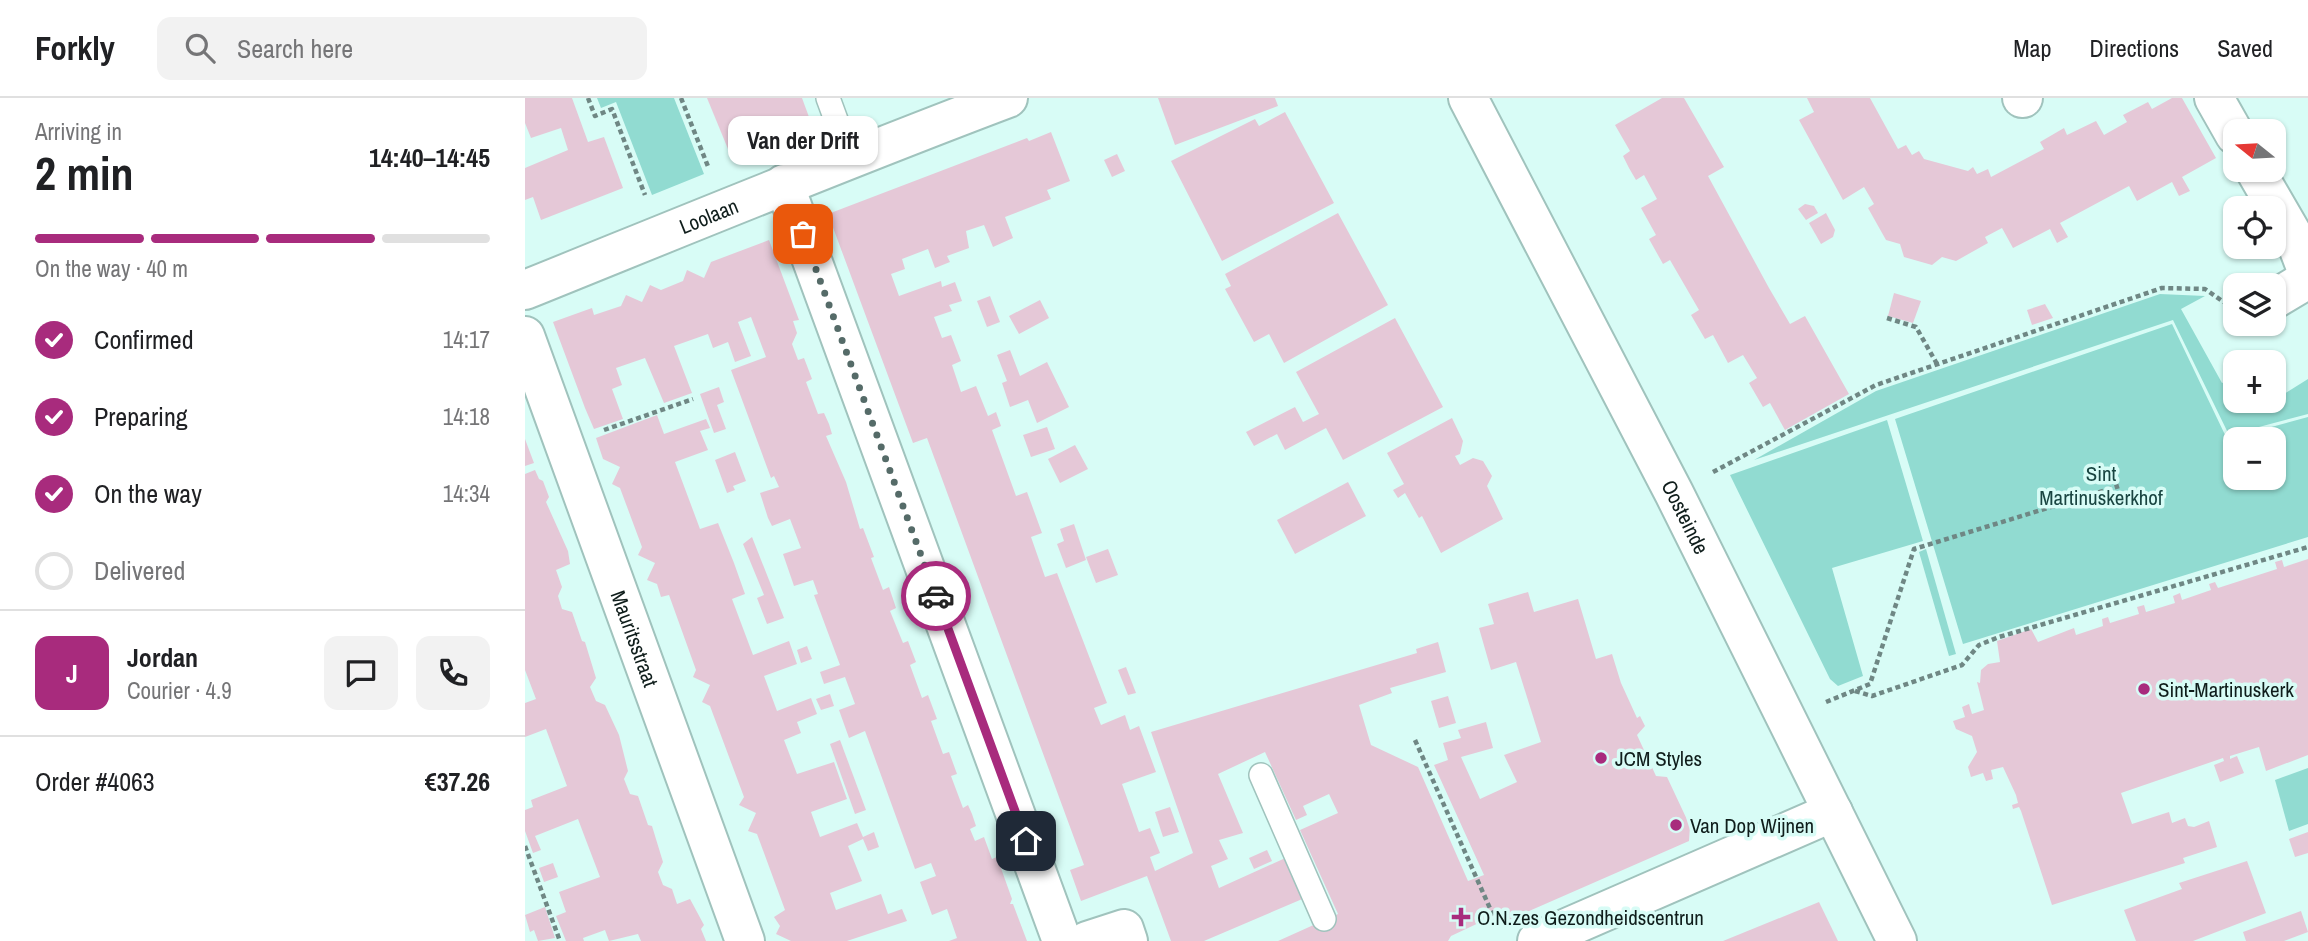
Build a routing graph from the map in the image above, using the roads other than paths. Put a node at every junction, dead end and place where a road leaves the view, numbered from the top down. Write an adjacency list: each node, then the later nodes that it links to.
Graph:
1 (828, 98): 6 (lane)
2 (1008, 98): 6 (street, Loolaan)
3 (1468, 98): 15 (street, Oosteinde)
4 (2214, 98): 5 (street)
5 (2226, 119)
6 (850, 158): 8 (street, Loolaan)
7 (2262, 182): 9 (street)
8 (784, 184): 11 (street, Loolaan); 18 (street)
9 (2308, 273)
10 (2308, 279): 12 (street)
11 (525, 290)
12 (2286, 292)
13 (525, 336): 17 (street, Mauritsstraat)
14 (1261, 775): 16 (lane)
15 (1833, 812): 21 (street); 22 (street, Oosteinde)
16 (1324, 919)
17 (745, 941)
18 (1062, 941)
19 (1087, 941): 20 (street)
20 (1129, 941)
21 (1537, 941)
22 (1897, 941)

